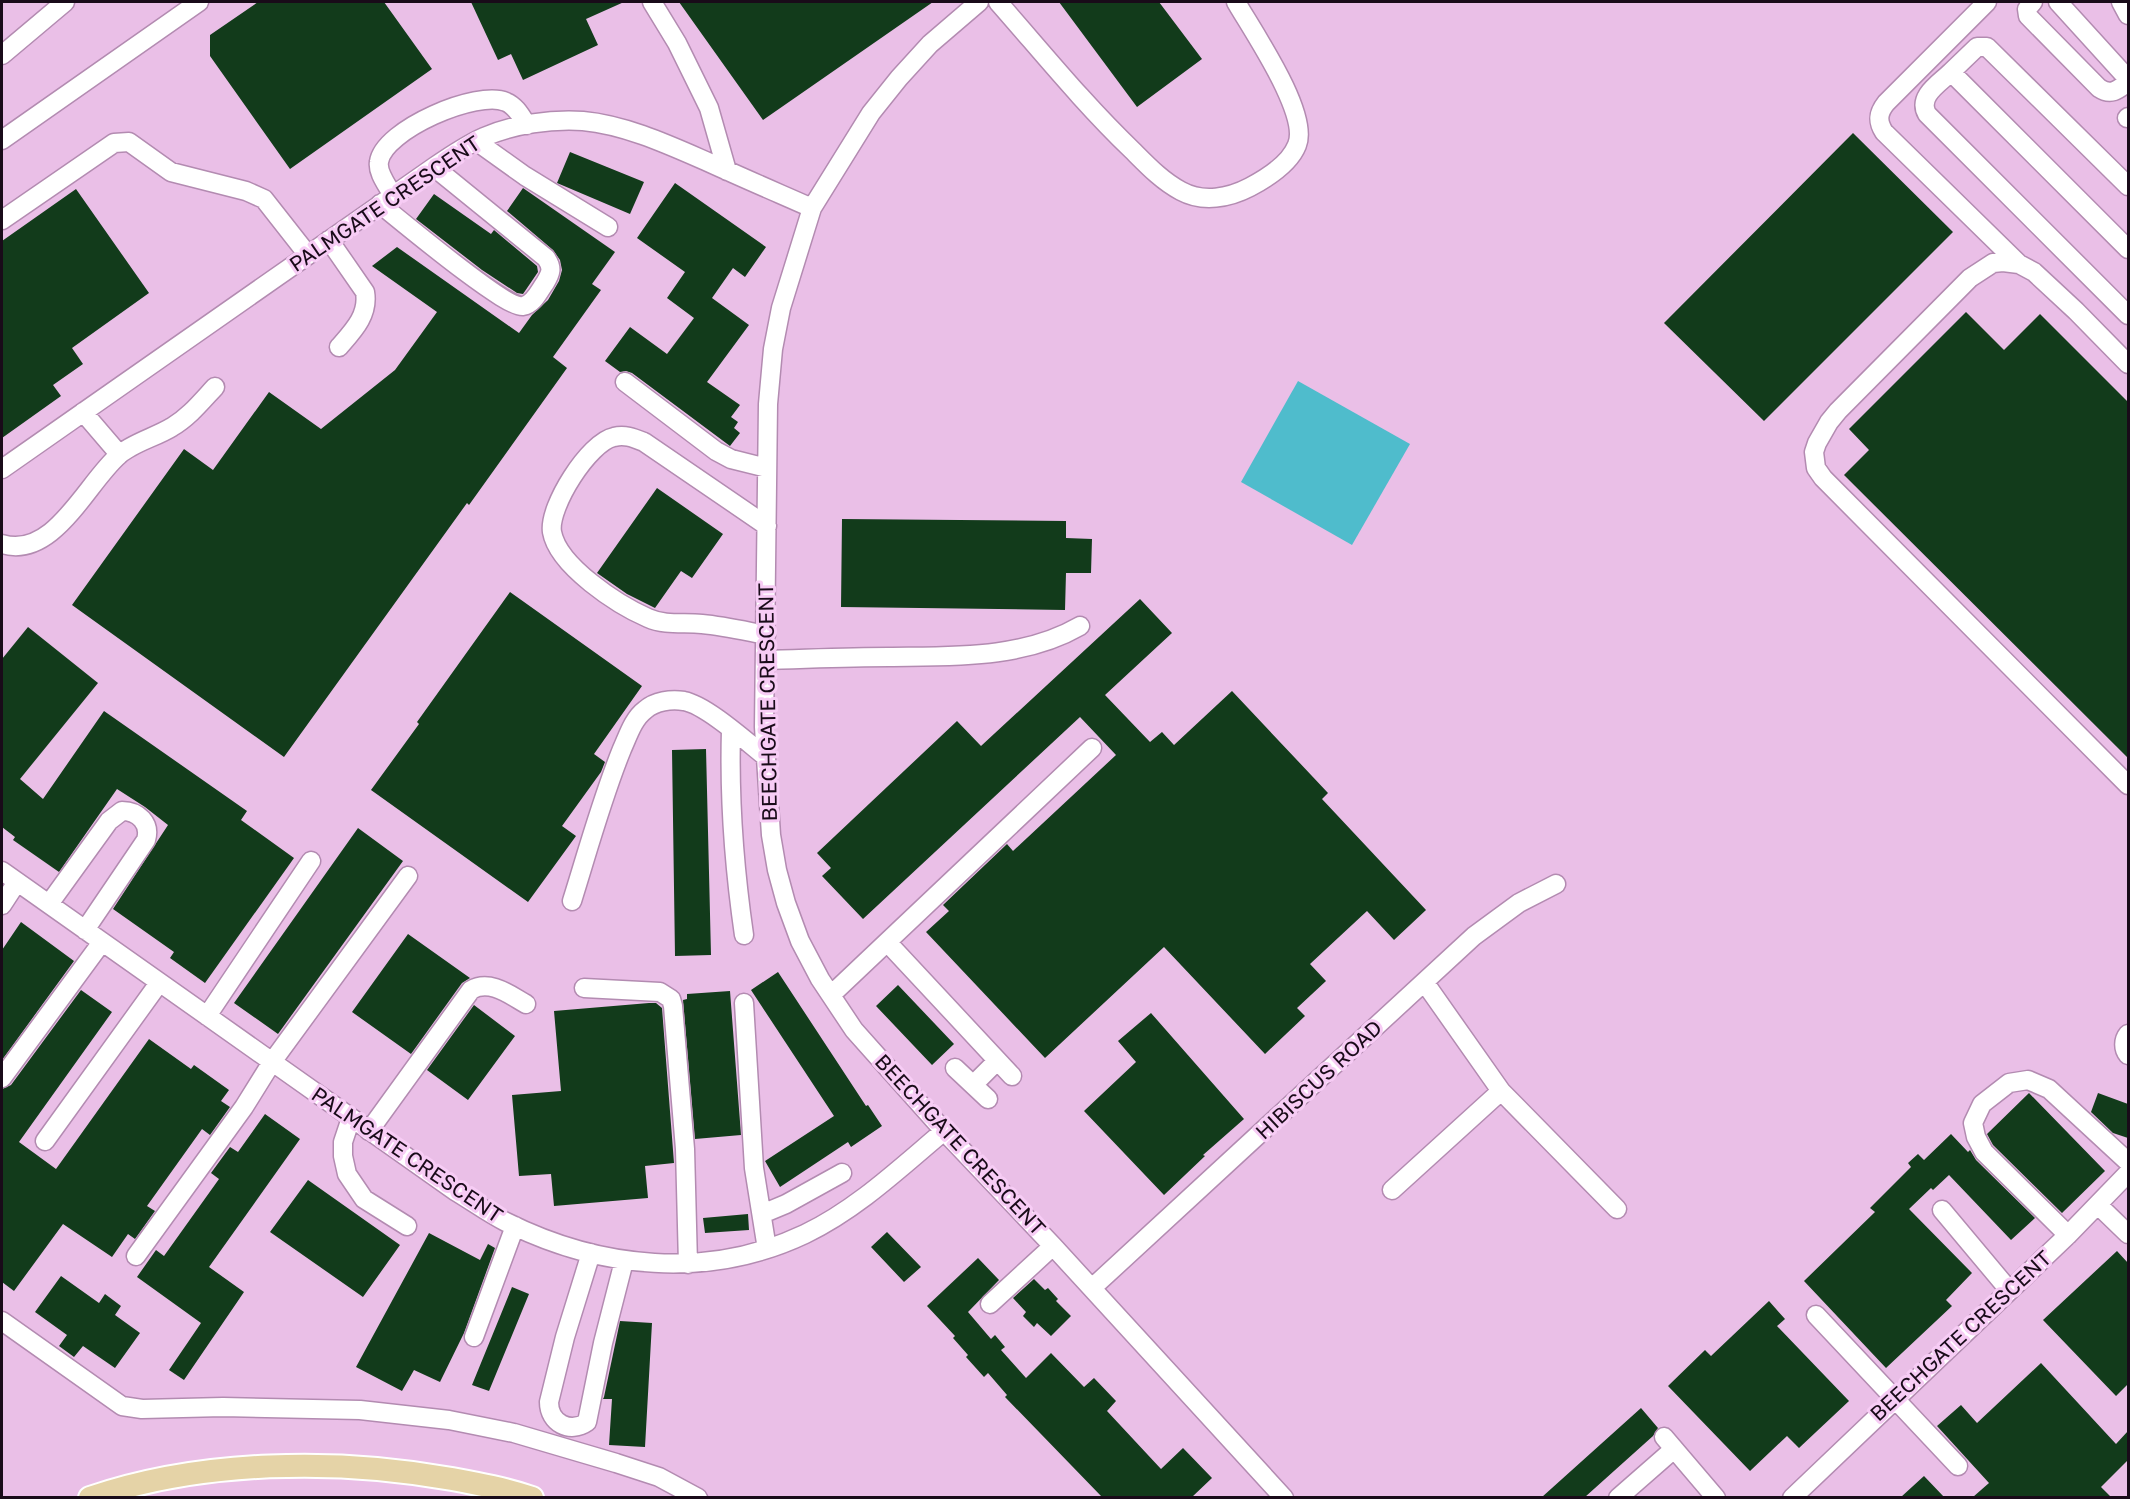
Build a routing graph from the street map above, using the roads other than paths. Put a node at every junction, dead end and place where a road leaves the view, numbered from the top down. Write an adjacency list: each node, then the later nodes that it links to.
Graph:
1 (65, 2): 12 (street)
2 (199, 2): 16 (street)
3 (652, 2): 19 (street)
4 (979, 2): 22 (street, BEECHGATE CRESCENT)
5 (999, 2): 6 (street)
6 (1236, 2)
7 (1987, 2): 28 (street)
8 (2033, 2): 14 (street)
9 (2058, 2): 14 (street)
10 (2121, 2): 11 (street)
11 (2128, 15)
12 (2, 55)
13 (1951, 72): 20 (street); 26 (street); 29 (street)
14 (2128, 80)
15 (527, 125): 17 (street, PALMGATE CRESCENT); 19 (street, PALMGATE CRESCENT); 21 (street)
16 (2, 140)
17 (476, 141): 18 (street, PALMGATE CRESCENT); 24 (street)
18 (434, 167): 21 (street, PALMGATE CRESCENT); 21 (street)
19 (727, 171): 22 (street, PALMGATE CRESCENT)
20 (2128, 186)
21 (387, 200): 25 (street, PALMGATE CRESCENT)
22 (812, 208): 37 (street, BEECHGATE CRESCENT)
23 (2, 220): 27 (street)
24 (608, 227)
25 (329, 240): 27 (street, PALMGATE CRESCENT); 30 (street)
26 (2128, 249)
27 (308, 255): 34 (street, PALMGATE CRESCENT)
28 (2019, 264): 31 (street); 46 (street)
29 (2128, 315)
30 (339, 347)
31 (2128, 364)
32 (624, 381): 37 (street)
33 (215, 387): 35 (street)
34 (83, 412): 35 (street); 36 (street, PALMGATE CRESCENT)
35 (119, 454): 39 (street)
36 (2, 468)
37 (767, 468): 38 (street, BEECHGATE CRESCENT)
38 (767, 526): 41 (street, BEECHGATE CRESCENT); 41 (street)
39 (2, 544)
40 (1080, 626): 42 (street)
41 (765, 635): 42 (street, BEECHGATE CRESCENT)
42 (765, 660): 45 (street, BEECHGATE CRESCENT)
43 (731, 730): 45 (street); 52 (street); 56 (street)
44 (1092, 748): 58 (street)
45 (766, 758): 62 (street, BEECHGATE CRESCENT)
46 (2128, 785)
47 (312, 861): 65 (street)
48 (2, 871): 50 (street, PALMGATE CRESCENT)
49 (408, 876): 69 (street)
50 (17, 882): 53 (street, PALMGATE CRESCENT); 54 (street)
51 (1556, 884): 60 (street, HIBISCUS ROAD)
52 (572, 901)
53 (49, 904): 55 (street, PALMGATE CRESCENT); 55 (street)
54 (2, 905)
55 (85, 930): 57 (street, PALMGATE CRESCENT)
56 (744, 934)
57 (102, 942): 59 (street, PALMGATE CRESCENT); 72 (street)
58 (887, 942): 62 (street); 68 (street)
59 (159, 982): 65 (street, PALMGATE CRESCENT); 79 (street)
60 (1425, 983): 74 (street); 98 (street, HIBISCUS ROAD)
61 (584, 988): 97 (street)
62 (831, 995): 78 (street, BEECHGATE CRESCENT)
63 (526, 1004): 77 (street)
64 (744, 1004): 87 (street)
65 (207, 1016): 69 (street, PALMGATE CRESCENT)
66 (2128, 1034): 67 (street)
67 (2128, 1055)
68 (997, 1061): 71 (street); 73 (street)
69 (272, 1062): 76 (street, PALMGATE CRESCENT); 95 (street)
70 (956, 1068): 73 (street)
71 (1012, 1076)
72 (2, 1078)
73 (973, 1085): 75 (street)
74 (1501, 1091): 83 (street); 85 (street)
75 (988, 1099)
76 (351, 1118): 77 (street, PALMGATE CRESCENT); 88 (street)
77 (369, 1131): 89 (street, PALMGATE CRESCENT)
78 (944, 1131): 92 (street, BEECHGATE CRESCENT); 93 (street, PALMGATE CRESCENT)
79 (45, 1141)
80 (2128, 1162): 91 (street)
81 (842, 1173): 87 (street)
82 (2128, 1173): 84 (street, BEECHGATE CRESCENT)
83 (1392, 1190)
84 (2098, 1205): 90 (street); 91 (street, BEECHGATE CRESCENT)
85 (1617, 1209)
86 (1942, 1210): 99 (street)
87 (762, 1214): 93 (street)
88 (407, 1226)
89 (514, 1226): 94 (street, PALMGATE CRESCENT); 103 (street)
90 (2128, 1234)
91 (2068, 1235): 99 (street, BEECHGATE CRESCENT)
92 (1053, 1246): 98 (street, BEECHGATE CRESCENT); 100 (street)
93 (767, 1250): 97 (street, PALMGATE CRESCENT)
94 (591, 1253): 96 (street, PALMGATE CRESCENT); 96 (street)
95 (136, 1256)
96 (624, 1261): 97 (street, PALMGATE CRESCENT)
97 (688, 1264)
98 (1092, 1288): 109 (street, BEECHGATE CRESCENT)
99 (2009, 1290): 104 (street, BEECHGATE CRESCENT)
100 (990, 1304)
101 (1816, 1315): 104 (street)
102 (2, 1321): 108 (street)
103 (474, 1337)
104 (1895, 1399): 105 (street); 112 (street, BEECHGATE CRESCENT)
105 (1958, 1466)
106 (90, 1497): 107 (main road)
107 (532, 1497)
108 (698, 1497)
109 (1284, 1497)
110 (1617, 1497): 111 (street)
111 (1716, 1497)
112 (1792, 1497)

